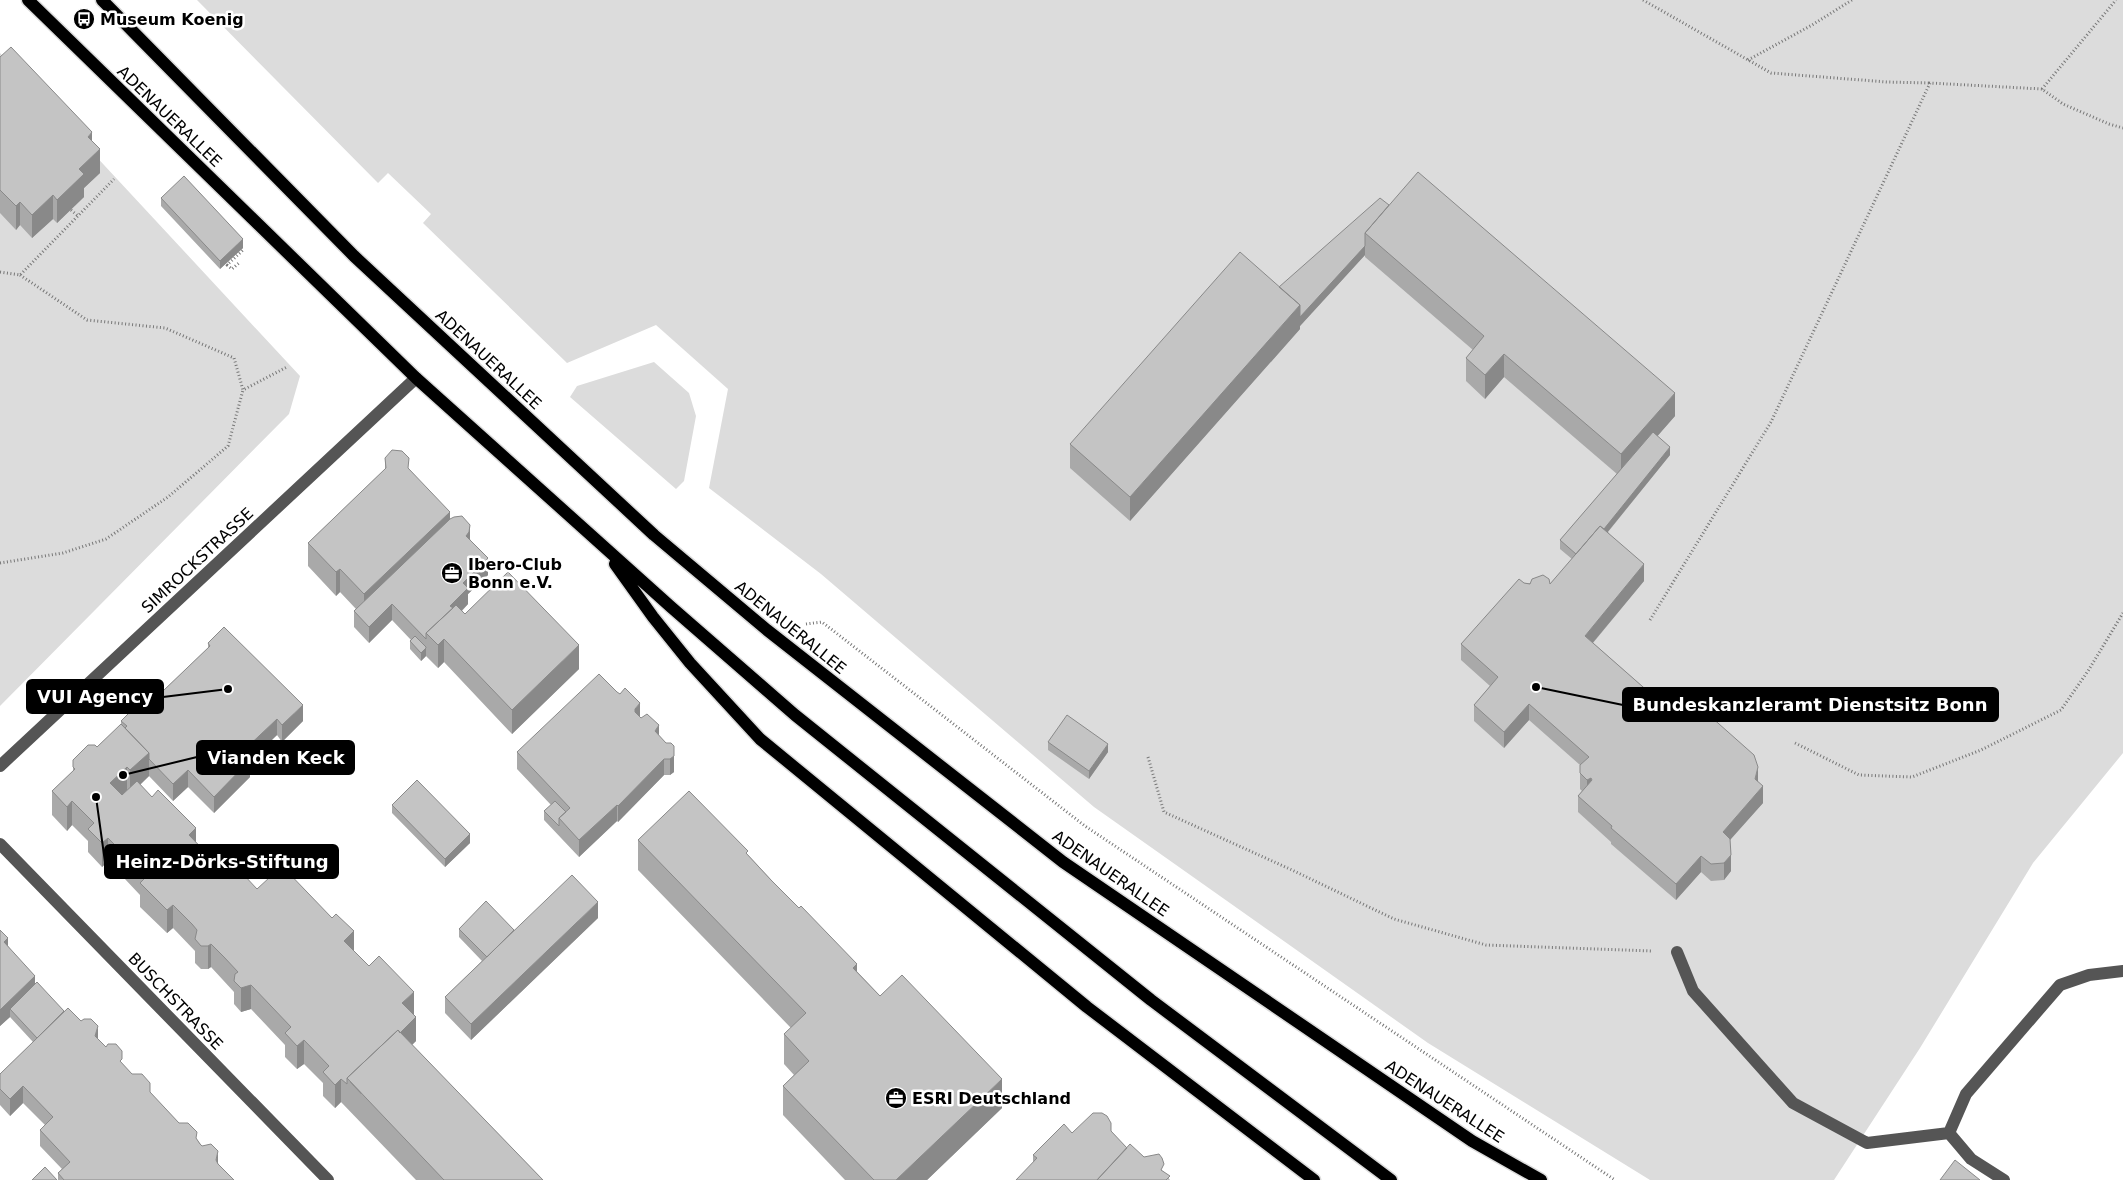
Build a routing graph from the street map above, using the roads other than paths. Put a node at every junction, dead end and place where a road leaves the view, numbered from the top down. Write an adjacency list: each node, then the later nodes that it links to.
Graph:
1 (28, 0): 3 (main road, ADENAUERALLEE)
2 (102, 0): 13 (main road, ADENAUERALLEE)
3 (416, 378): 4 (main road, ADENAUERALLEE); 5 (street, SIMROCKSTRASSE)
4 (602, 546): 11 (main road); 12 (main road, ADENAUERALLEE)
5 (0, 766)
6 (0, 844): 10 (street, BUSCHSTRASSE)
7 (1676, 952): 9 (street)
8 (2123, 971): 9 (street)
9 (1949, 1133): 14 (street)
10 (328, 1180)
11 (1314, 1180)
12 (1391, 1180)
13 (1541, 1180)
14 (2004, 1180)

